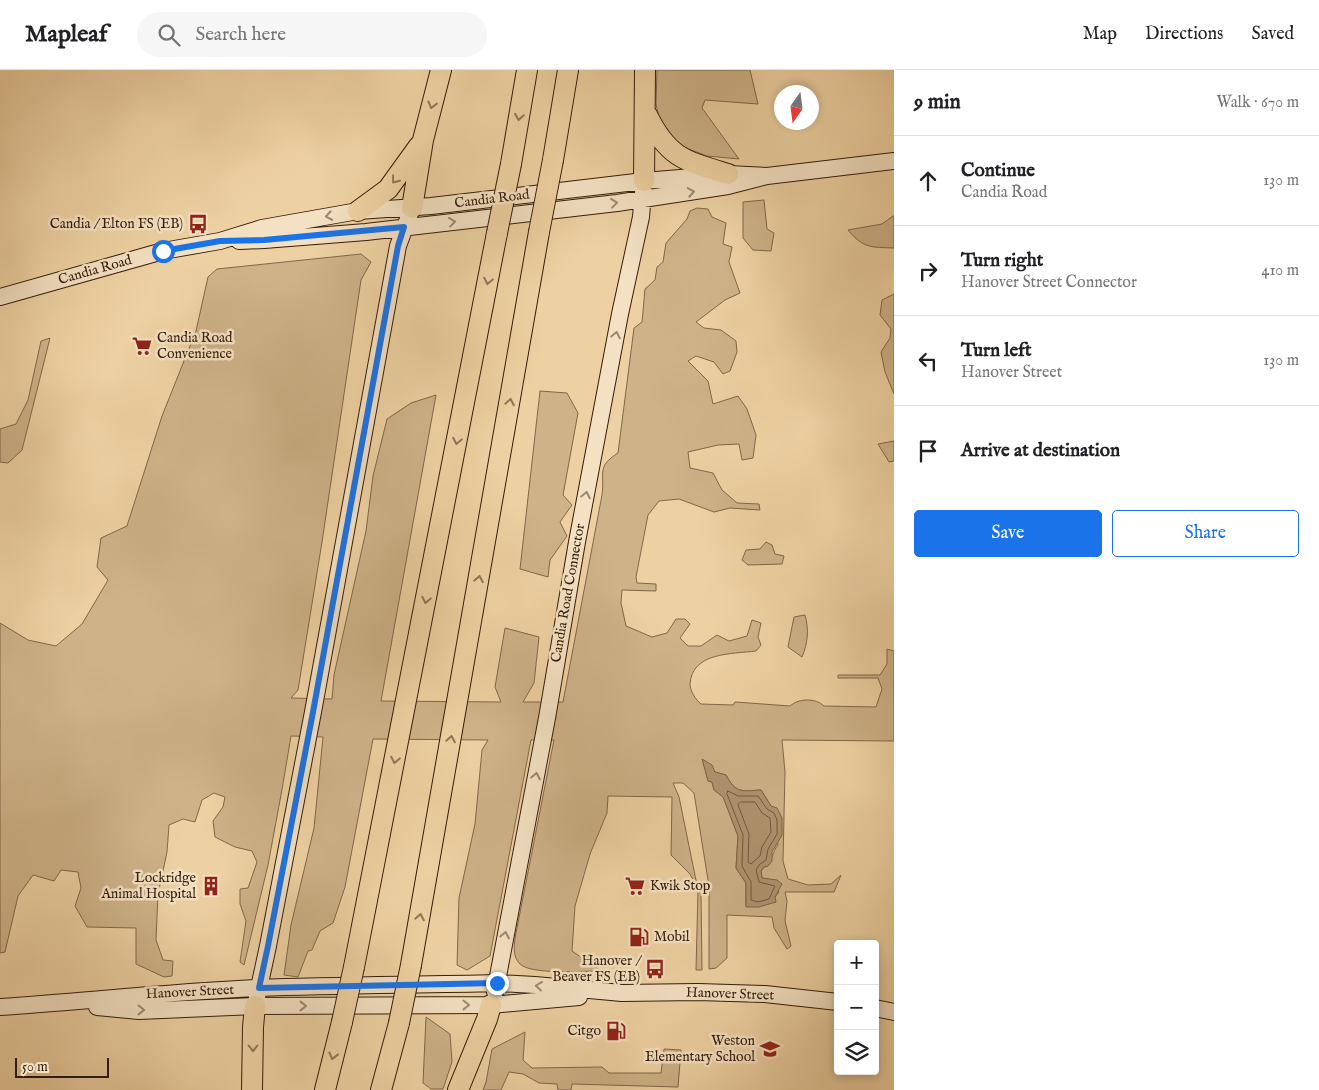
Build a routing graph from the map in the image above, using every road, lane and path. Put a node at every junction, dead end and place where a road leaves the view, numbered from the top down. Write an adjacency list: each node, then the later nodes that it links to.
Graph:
1 (441, 70): 6 (highway, one-way to 6)
2 (527, 70): 26 (highway, one-way to 26, bridge)
3 (568, 70): 24 (highway, one-way to 3, bridge)
4 (646, 70): 5 (highway)
5 (646, 112): 8 (highway); 10 (highway)
6 (423, 140): 11 (highway); 12 (highway, one-way to 12)
7 (894, 161): 9 (main road, Candia Road)
8 (728, 174): 9 (main road, Candia Road); 10 (main road, Candia Road)
9 (767, 176): 10 (main road, Candia Road, one-way to 9)
10 (644, 190): 11 (main road, Candia Road); 13 (main road, Candia Road, one-way to 10); 16 (main road, Candia Road Connector, one-way to 10)
11 (412, 208): 12 (main road, Candia Road); 13 (main road)
12 (358, 211): 14 (main road, Candia Road, one-way to 14)
13 (404, 227): 14 (main road, Candia Road); 18 (main road)
14 (220, 241): 15 (main road, Candia Road)
15 (0, 297)
16 (497, 983): 17 (main road, Hanover Street, one-way to 16); 18 (main road, Hanover Street); 20 (main road, Candia Road Connector)
17 (622, 993): 19 (main road, Hanover Street); 20 (main road, Hanover Street)
18 (257, 997): 20 (main road, Hanover Street, one-way to 20); 21 (main road, Hanover Street); 25 (highway, one-way to 25)
19 (834, 1002)
20 (491, 1005): 29 (highway)
21 (0, 1007)
22 (879, 1009): 23 (main road)
23 (894, 1012)
24 (399, 1023): 27 (highway); 28 (highway)
25 (252, 1090)
26 (325, 1090)
27 (381, 1090)
28 (391, 1090)
29 (458, 1090)

